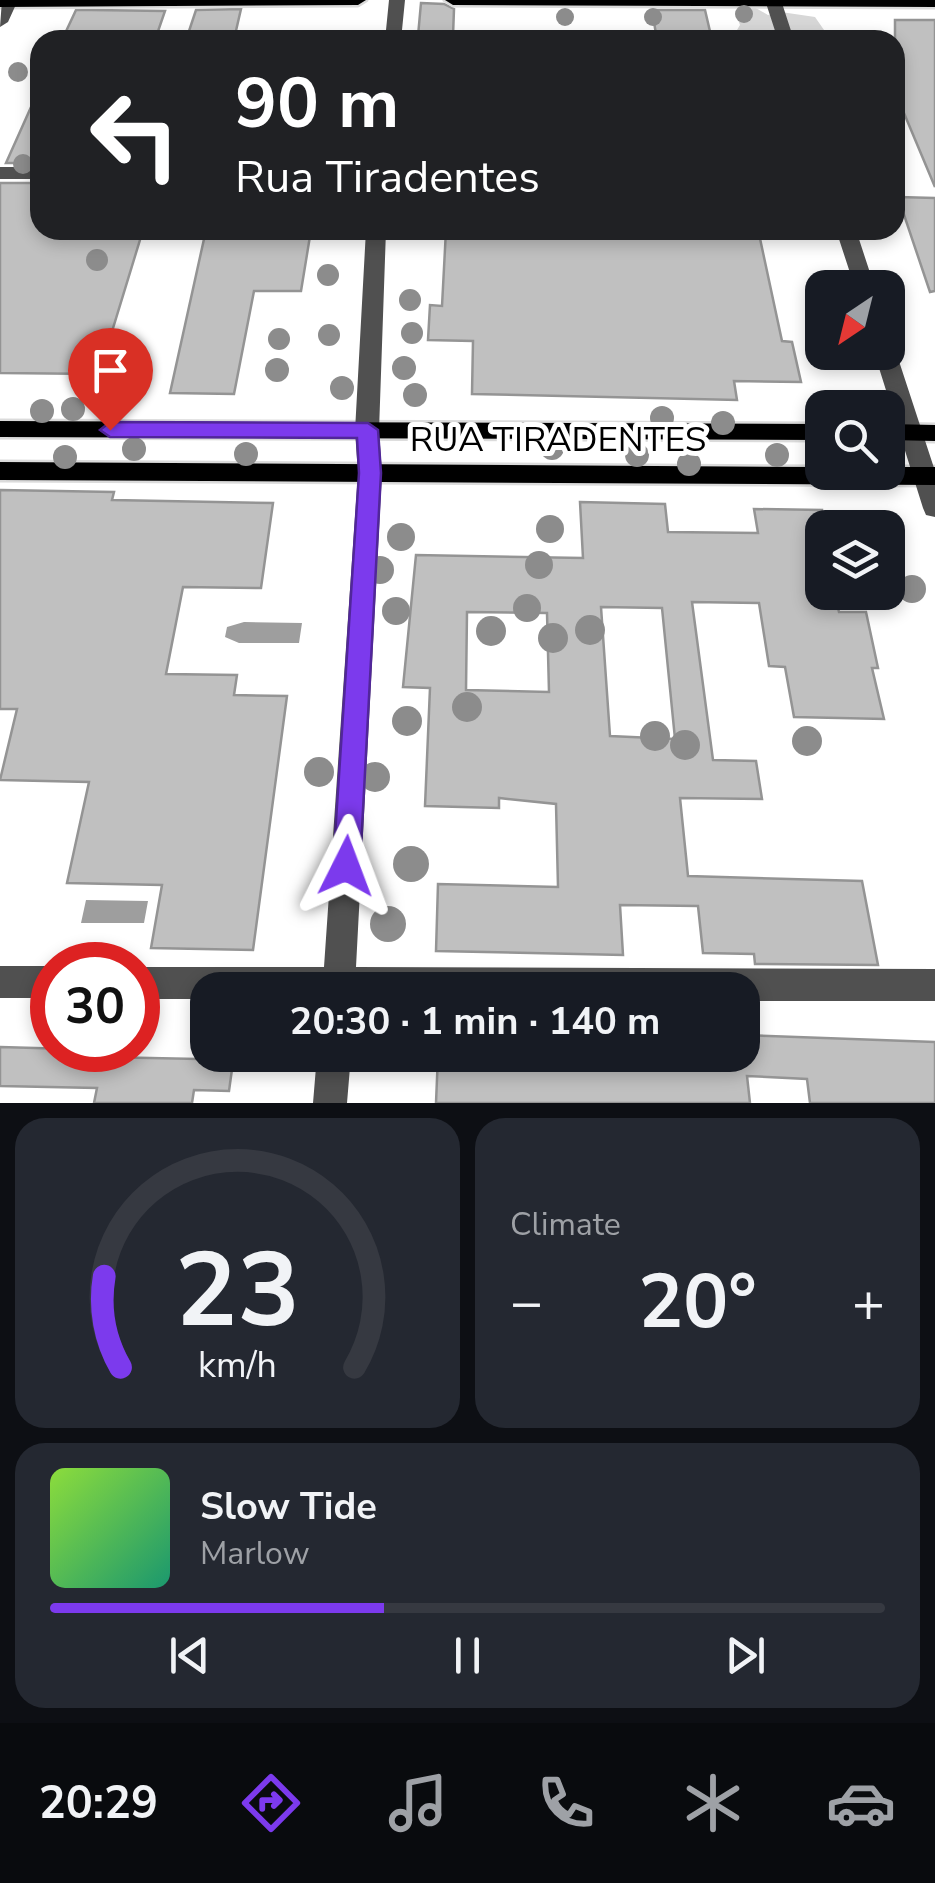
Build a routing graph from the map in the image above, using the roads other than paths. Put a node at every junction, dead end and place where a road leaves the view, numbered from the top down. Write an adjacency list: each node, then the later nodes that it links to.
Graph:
1 (358, 0): 5 (main road)
2 (397, 0): 8 (street)
3 (453, 0): 4 (main road)
4 (774, 0): 6 (main road); 9 (street)
5 (6, 1): 7 (street)
6 (935, 2)
7 (0, 22)
8 (393, 30)
9 (783, 30)
10 (0, 173): 11 (street)
11 (30, 173)
12 (376, 240): 17 (street)
13 (849, 240): 14 (street)
14 (859, 270)
15 (892, 370): 19 (street)
16 (0, 429): 17 (main road, RUA TIRADENTES)
17 (368, 430): 18 (main road, RUA TIRADENTES); 21 (street)
18 (805, 432)
19 (911, 432): 22 (street)
20 (0, 471): 21 (main road, RUA TIRADENTES)
21 (370, 473): 22 (main road, RUA TIRADENTES); 24 (street)
22 (930, 476): 23 (street)
23 (935, 508)
24 (340, 972)
25 (0, 982): 26 (street)
26 (30, 982)
27 (160, 983): 28 (street)
28 (190, 983)
29 (935, 985): 30 (street)
30 (760, 986)
31 (333, 1072): 32 (street)
32 (330, 1103)

